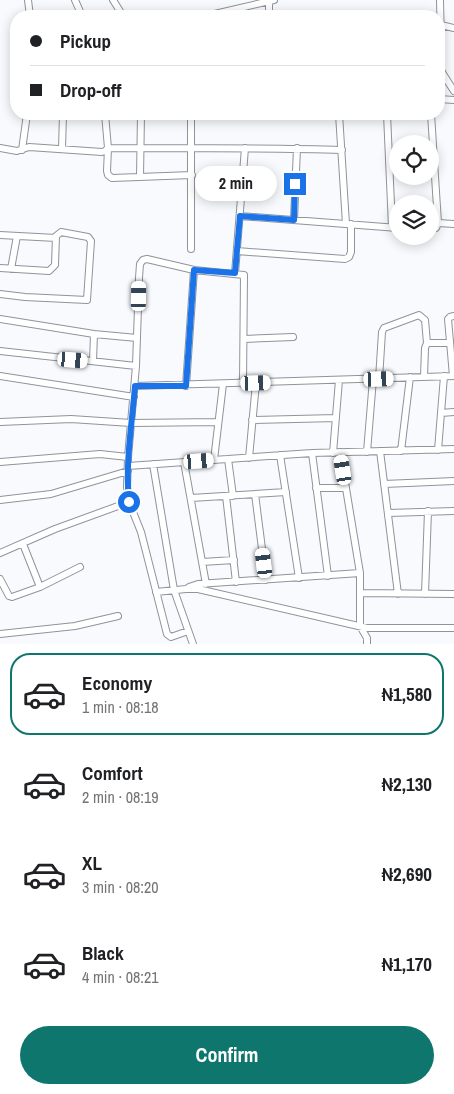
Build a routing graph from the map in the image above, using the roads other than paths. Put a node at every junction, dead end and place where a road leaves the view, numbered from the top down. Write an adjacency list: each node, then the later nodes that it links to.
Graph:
1 (269, 1): 2 (street)
2 (231, 10)
3 (445, 77): 4 (street)
4 (454, 90)
5 (26, 120): 20 (street)
6 (63, 120): 18 (street)
7 (106, 120): 14 (street)
8 (141, 120): 15 (street)
9 (191, 120): 19 (street)
10 (340, 120): 21 (street)
11 (387, 120): 24 (street)
12 (431, 120): 25 (street)
13 (0, 148): 20 (street)
14 (108, 148): 15 (street); 18 (street); 23 (street)
15 (141, 148): 19 (street); 23 (street)
16 (245, 148): 17 (street); 19 (street); 26 (street)
17 (297, 148): 21 (street); 27 (street)
18 (62, 149): 20 (street)
19 (192, 149): 22 (street)
20 (22, 150)
21 (342, 150): 29 (street)
22 (192, 175): 23 (street); 35 (street)
23 (140, 177)
24 (393, 195)
25 (436, 195)
26 (240, 216): 27 (street); 36 (street)
27 (294, 220): 29 (street)
28 (439, 223): 30 (street)
29 (349, 224): 31 (street); 36 (street)
30 (454, 224)
31 (389, 227)
32 (0, 235): 33 (street)
33 (17, 236): 34 (street); 38 (street)
34 (56, 238): 38 (street); 41 (street)
35 (191, 249)
36 (236, 254): 40 (street)
37 (0, 268): 38 (street)
38 (11, 269)
39 (194, 270): 40 (street); 46 (street); 64 (street)
40 (235, 271): 47 (street)
41 (0, 294)
42 (454, 316): 49 (street)
43 (0, 319): 44 (street)
44 (94, 334): 46 (street); 51 (street)
45 (293, 337): 47 (street)
46 (137, 338): 52 (street)
47 (244, 339): 62 (street)
48 (427, 343): 49 (street); 56 (street); 58 (street)
49 (450, 343): 55 (street)
50 (0, 351): 51 (street)
51 (92, 361): 52 (street)
52 (136, 366): 63 (street)
53 (0, 376): 65 (street)
54 (444, 376): 55 (street); 56 (street); 67 (street)
55 (454, 376)
56 (424, 377): 57 (street)
57 (410, 378): 58 (street); 76 (street)
58 (376, 379): 59 (street); 78 (street)
59 (339, 380): 60 (street); 68 (street)
60 (256, 383): 62 (street); 69 (street)
61 (223, 384): 62 (street); 64 (street); 71 (street)
62 (244, 384)
63 (135, 386): 64 (street); 65 (street)
64 (186, 386)
65 (134, 397): 72 (street)
66 (454, 412): 67 (street)
67 (441, 413): 74 (street)
68 (336, 418): 69 (street); 80 (street)
69 (252, 420): 83 (street)
70 (0, 422): 72 (street)
71 (218, 422): 72 (street); 85 (street)
72 (131, 423): 82 (street)
73 (454, 449): 74 (street)
74 (438, 450): 76 (street)
75 (380, 451): 76 (street); 78 (street); 91 (street)
76 (401, 451)
77 (340, 452): 78 (street); 80 (street); 93 (street)
78 (367, 452)
79 (312, 453): 80 (street); 81 (street); 92 (street)
80 (332, 453)
81 (280, 456): 83 (street); 94 (street)
82 (128, 457): 86 (street); 89 (street)
83 (249, 458): 84 (street)
84 (228, 459): 85 (street); 96 (street)
85 (214, 460): 87 (street)
86 (0, 462)
87 (184, 462): 88 (street); 97 (street)
88 (153, 464): 89 (street); 117 (street)
89 (128, 468): 98 (street); 99 (street)
90 (454, 481): 91 (street)
91 (384, 484): 102 (street)
92 (316, 488): 93 (street); 109 (street)
93 (346, 488): 108 (street)
94 (286, 492): 95 (street); 110 (street)
95 (255, 494): 96 (street); 112 (street)
96 (230, 496): 97 (street); 105 (street)
97 (190, 498): 106 (street)
98 (0, 500)
99 (129, 502): 103 (street); 118 (street)
100 (454, 511): 101 (street)
101 (428, 512): 102 (street); 121 (street)
102 (388, 513): 120 (street)
103 (23, 544): 104 (street); 115 (street)
104 (0, 553)
105 (234, 560): 106 (street); 113 (street)
106 (202, 562): 114 (street)
107 (80, 567): 115 (street)
108 (360, 573): 109 (street); 119 (street)
109 (328, 576): 110 (street)
110 (299, 578): 112 (street)
111 (0, 580): 115 (street)
112 (266, 580): 113 (street)
113 (236, 582): 114 (street)
114 (206, 584): 116 (street)
115 (40, 587)
116 (186, 589): 117 (street); 124 (street)
117 (174, 590): 118 (street); 126 (street)
118 (156, 592): 126 (street)
119 (360, 593): 120 (street); 124 (street)
120 (398, 594): 121 (street)
121 (424, 594): 122 (street)
122 (454, 594)
123 (118, 616): 127 (street)
124 (360, 626): 125 (street); 129 (street)
125 (454, 628)
126 (188, 631): 128 (street)
127 (0, 634)
128 (193, 644)
129 (367, 644)

